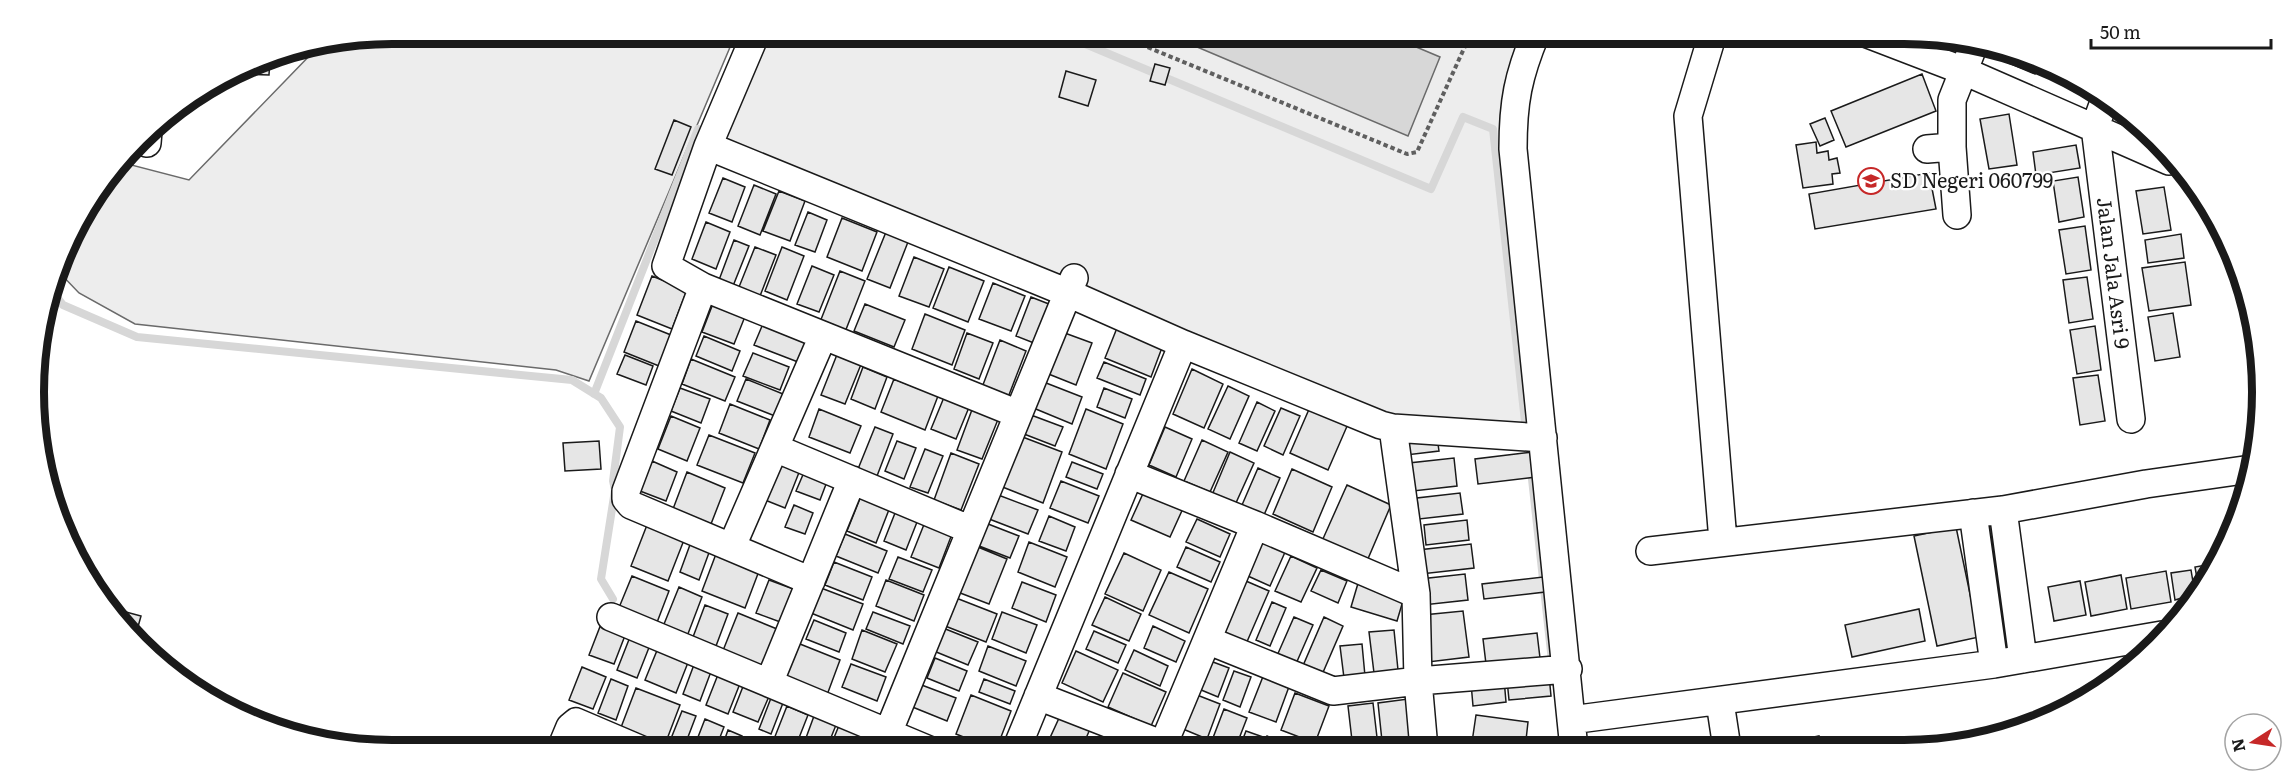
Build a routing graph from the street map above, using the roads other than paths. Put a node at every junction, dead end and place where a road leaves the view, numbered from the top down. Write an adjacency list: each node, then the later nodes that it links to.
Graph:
1 (751, 44): 9 (street)
2 (1532, 44): 19 (street)
3 (1710, 44): 28 (street)
4 (1894, 44): 6 (street)
5 (1972, 50): 6 (street)
6 (1964, 71): 8 (street); 11 (street)
7 (2102, 106): 8 (street)
8 (2095, 127): 10 (street); 17 (street, Jalan Jala Asri 9)
9 (711, 139): 12 (street); 13 (street)
10 (2160, 157)
11 (1957, 215)
12 (703, 287): 14 (street); 29 (street)
13 (1070, 287): 15 (street); 16 (street)
14 (823, 336): 16 (street); 20 (street)
15 (1182, 344): 18 (street); 22 (street)
16 (1018, 414): 27 (street)
17 (2131, 419)
18 (1393, 428): 19 (street); 32 (street)
19 (1532, 437): 38 (street)
20 (775, 448): 23 (street); 29 (street)
21 (2243, 470): 24 (street)
22 (1129, 474): 26 (street); 41 (street)
23 (852, 480): 27 (street); 31 (street)
24 (2003, 510): 25 (street); 36 (street)
25 (1973, 513): 28 (street); 37 (street)
26 (1255, 525): 32 (street); 35 (street)
27 (971, 530): 47 (street)
28 (1723, 541): 30 (street)
29 (732, 546): 31 (street)
30 (1650, 551)
31 (811, 581): 40 (street)
32 (1416, 594): 39 (street)
33 (611, 617): 40 (street)
34 (2150, 637): 36 (street)
35 (1207, 640): 39 (street); 50 (street)
36 (2023, 659): 37 (street)
37 (1994, 664): 42 (street)
38 (1558, 670): 39 (street); 43 (street)
39 (1418, 681): 51 (street)
40 (769, 683): 46 (street)
41 (1038, 696): 48 (street); 49 (street)
42 (1720, 702): 43 (street); 53 (street)
43 (1571, 720): 52 (street)
44 (565, 740): 45 (street)
45 (620, 740)
46 (882, 740)
47 (884, 740)
48 (1020, 740)
49 (1146, 740)
50 (1169, 740)
51 (1423, 740)
52 (1573, 740)
53 (1726, 740)

